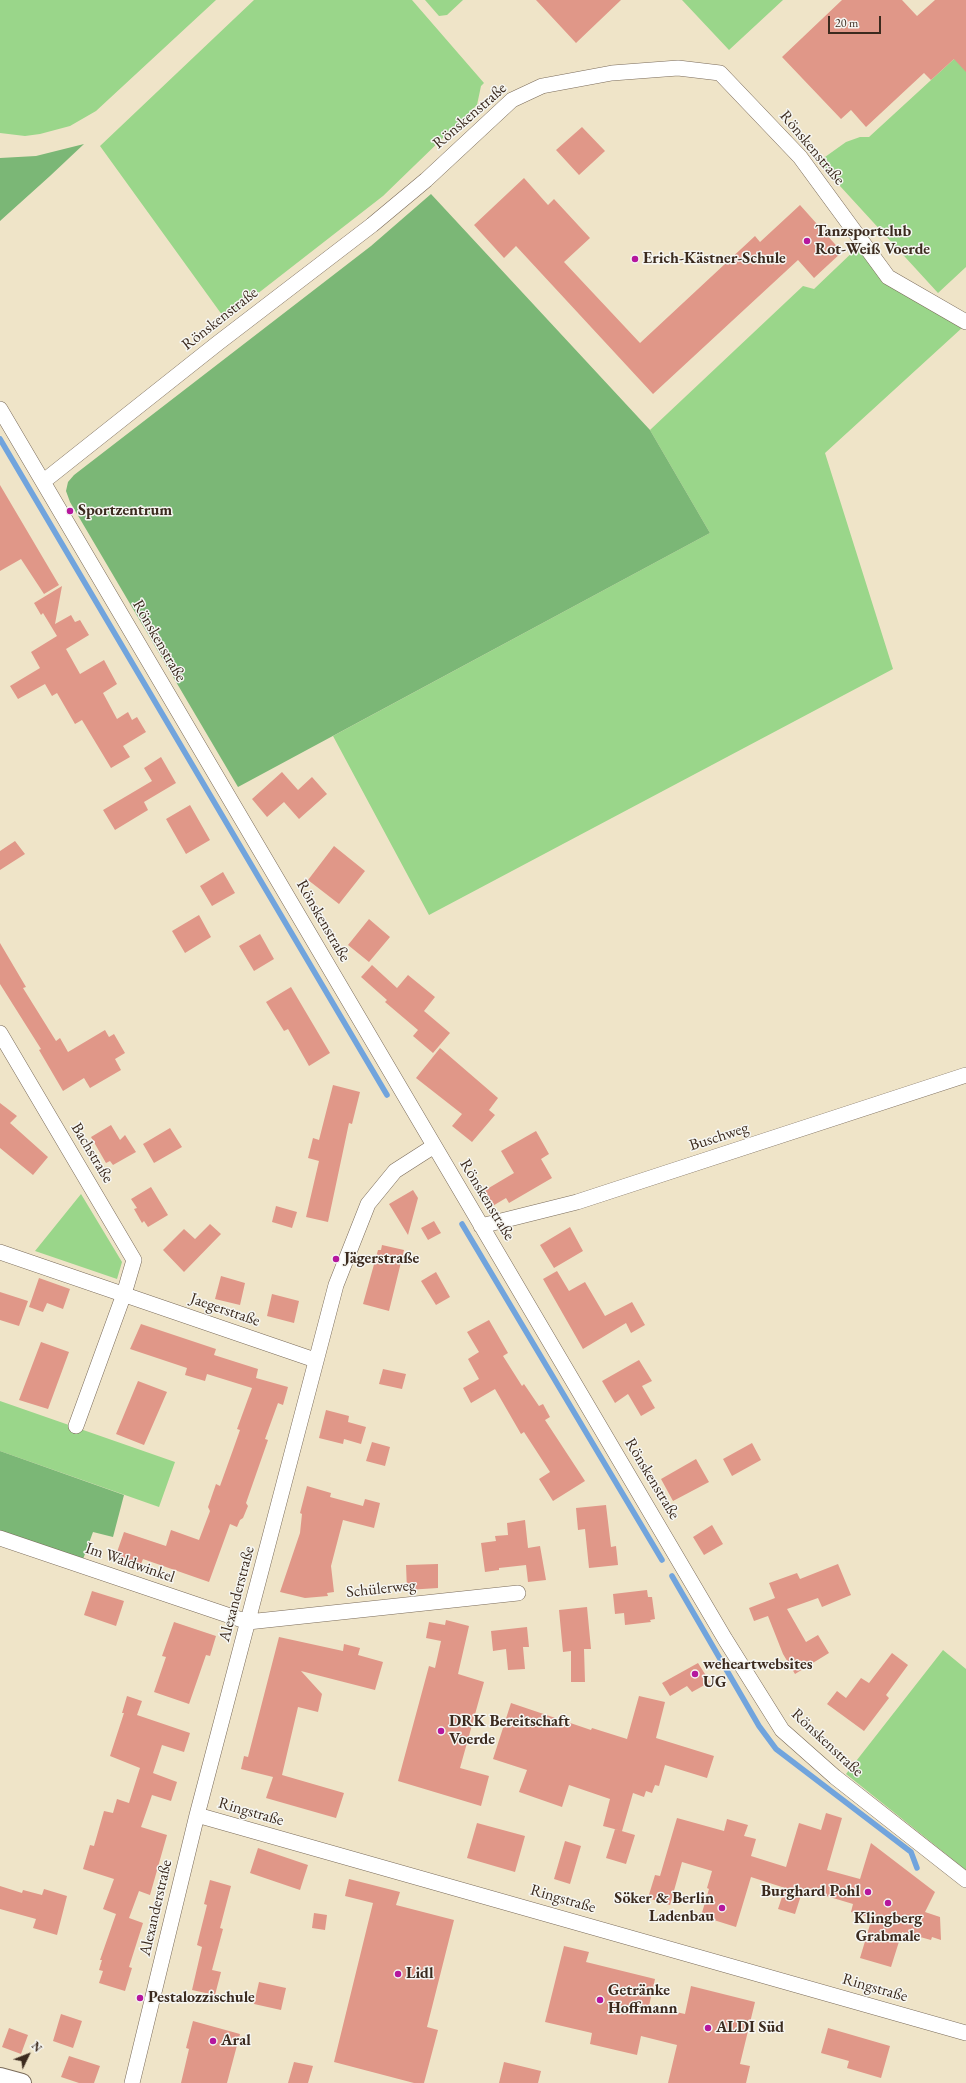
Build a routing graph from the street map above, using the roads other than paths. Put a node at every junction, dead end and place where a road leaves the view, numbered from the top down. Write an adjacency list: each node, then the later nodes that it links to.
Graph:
1 (966, 322): 3 (street, Rönskenstraße)
2 (0, 409): 3 (street, Rönskenstraße)
3 (44, 481): 6 (street, Rönskenstraße)
4 (0, 1033): 9 (street, Bachstraße)
5 (966, 1075): 7 (street, Buschweg)
6 (434, 1146): 7 (street, Rönskenstraße); 10 (street, Alexanderstraße)
7 (481, 1226): 16 (street, Rönskenstraße)
8 (0, 1252): 9 (street, Jaegerstraße)
9 (124, 1294): 10 (street, Jaegerstraße); 11 (street)
10 (315, 1360): 14 (street, Alexanderstraße)
11 (76, 1426)
12 (0, 1538): 14 (street, Im Waldwinkel)
13 (518, 1593): 14 (street, Schülerweg)
14 (248, 1622): 15 (street, Alexanderstraße)
15 (197, 1815): 17 (street, Ringstraße); 20 (street, Alexanderstraße)
16 (966, 1880)
17 (966, 2033)
18 (0, 2077): 19 (street)
19 (22, 2083)
20 (132, 2083)

